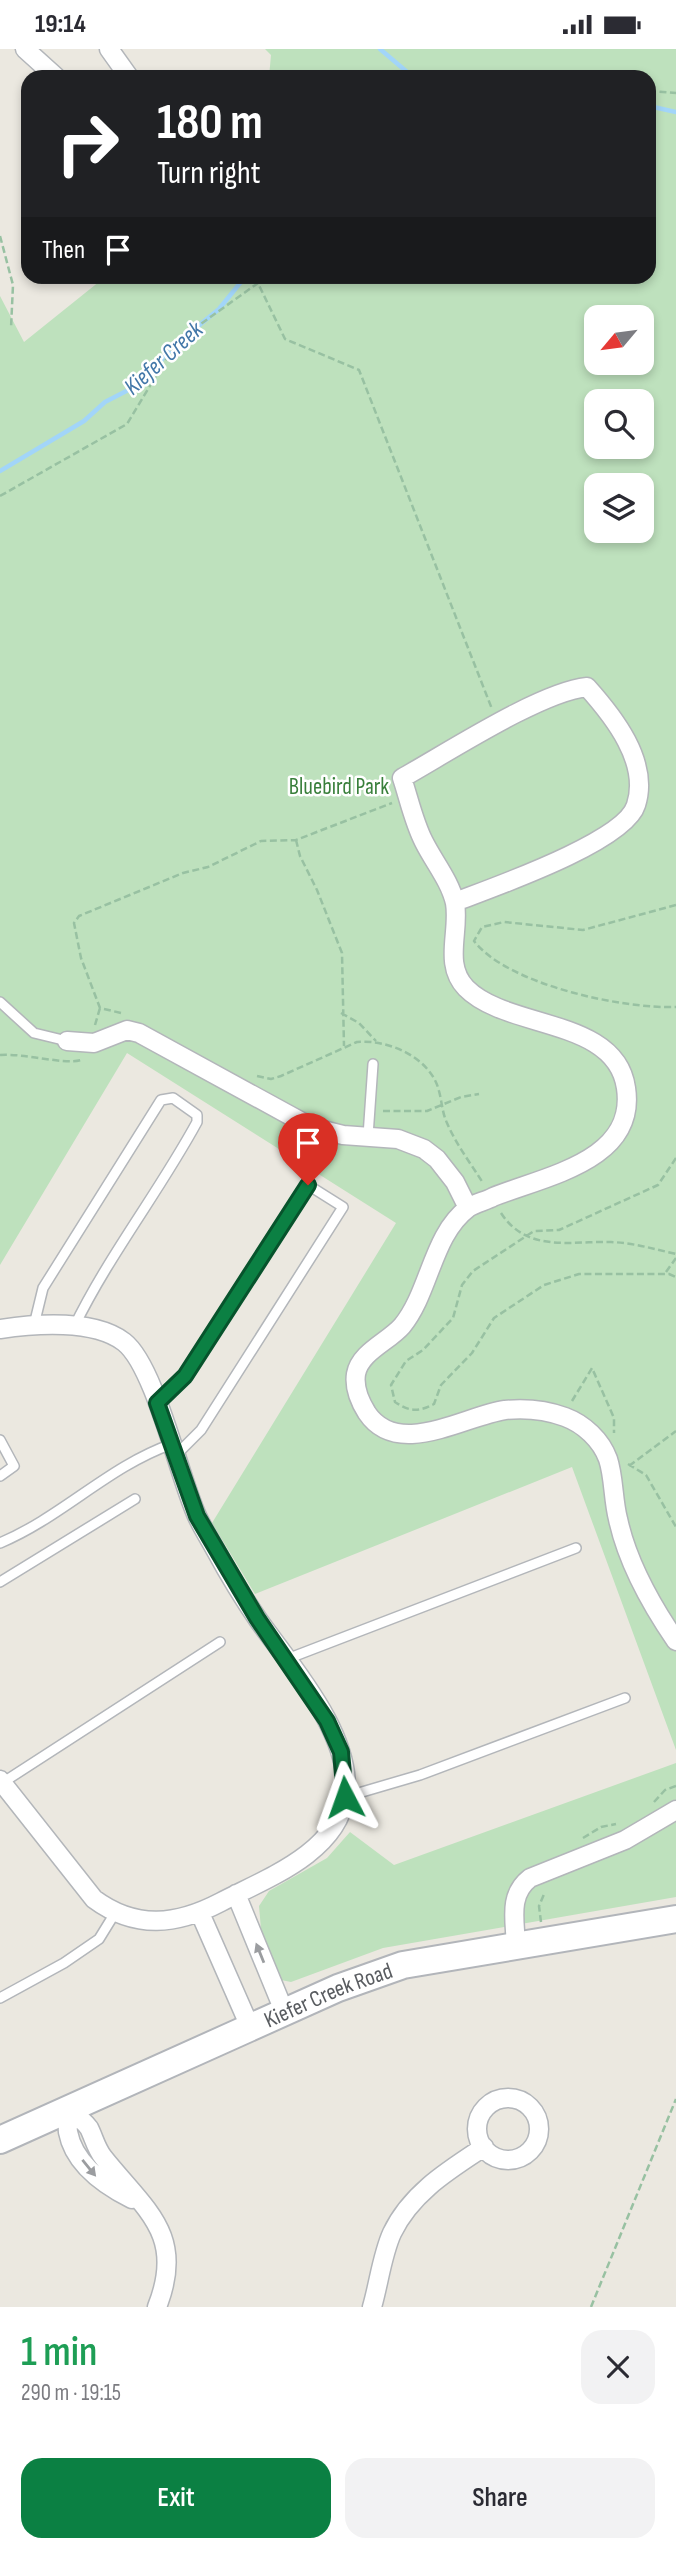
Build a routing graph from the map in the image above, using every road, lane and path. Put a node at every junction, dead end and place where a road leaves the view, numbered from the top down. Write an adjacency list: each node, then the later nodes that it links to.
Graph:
1 (25, 49): 3 (street)
2 (109, 49): 4 (street)
3 (48, 70)
4 (124, 70)
5 (656, 92): 6 (path)
6 (676, 93)
7 (0, 236): 10 (path)
8 (257, 284): 11 (path)
9 (258, 284): 12 (path)
10 (11, 328)
11 (0, 496)
12 (498, 725): 13 (street); 15 (street)
13 (408, 796): 14 (path); 15 (street)
14 (296, 840): 19 (path); 20 (path)
15 (455, 902): 29 (street)
16 (676, 905): 18 (path)
17 (0, 1002): 21 (lane)
18 (676, 1007)
19 (100, 1008)
20 (341, 1013): 22 (path); 23 (path)
21 (67, 1041): 27 (street)
22 (379, 1044)
23 (344, 1046)
24 (373, 1063): 26 (lane)
25 (480, 1094): 26 (path)
26 (369, 1110): 27 (lane)
27 (368, 1136): 29 (street)
28 (676, 1158): 31 (path)
29 (468, 1208): 37 (street)
30 (676, 1258): 31 (path)
31 (664, 1274): 32 (path)
32 (676, 1277)
33 (34, 1325): 34 (street); 34 (lane); 35 (street)
34 (74, 1327): 36 (street)
35 (0, 1329)
36 (157, 1403): 41 (street); 41 (lane)
37 (568, 1418): 39 (path); 50 (street)
38 (676, 1431): 43 (path)
39 (614, 1439)
40 (0, 1440): 44 (lane)
41 (174, 1449): 47 (lane); 52 (street)
42 (625, 1458): 43 (path)
43 (629, 1466): 46 (path)
44 (0, 1476)
45 (135, 1499): 49 (lane)
46 (676, 1527)
47 (0, 1543)
48 (576, 1548): 52 (lane)
49 (0, 1582)
50 (676, 1641)
51 (220, 1642): 54 (lane)
52 (287, 1659): 55 (street)
53 (625, 1699): 55 (lane)
54 (3, 1787): 58 (street)
55 (345, 1797): 57 (street)
56 (676, 1810): 61 (street)
57 (236, 1894): 59 (street); 63 (street, one-way to 57)
58 (115, 1913): 59 (street); 62 (lane)
59 (200, 1913): 64 (street)
60 (676, 1919): 61 (street, Kiefer Creek Road)
61 (516, 1946): 63 (street, Kiefer Creek Road)
62 (0, 1998)
63 (284, 2011): 64 (street, Kiefer Creek Road)
64 (250, 2027): 66 (street, Kiefer Creek Road)
65 (676, 2099): 71 (path)
66 (69, 2109): 67 (street, Kiefer Creek Road); 69 (street)
67 (0, 2140)
68 (484, 2147): 70 (street)
69 (157, 2307)
70 (372, 2307)
71 (591, 2307)

